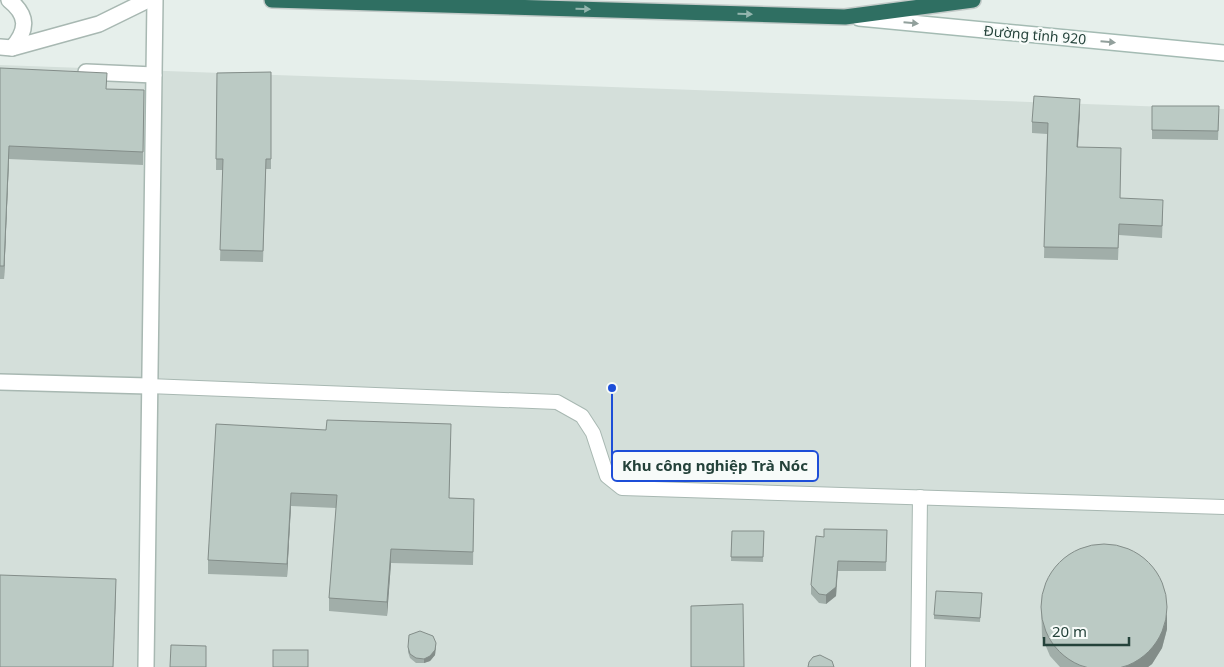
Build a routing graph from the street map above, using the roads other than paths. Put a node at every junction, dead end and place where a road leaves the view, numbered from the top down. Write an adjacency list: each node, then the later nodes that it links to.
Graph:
1 (9, 0): 7 (street)
2 (148, 0): 7 (street)
3 (156, 0): 10 (street)
4 (272, 0): 6 (highway, one-way to 6)
5 (973, 0): 6 (highway)
6 (845, 17): 8 (street, Đường tỉnh 920, one-way to 8)
7 (6, 48)
8 (1224, 53)
9 (68, 72): 10 (street)
10 (154, 75): 12 (street)
11 (0, 382): 12 (street)
12 (148, 386): 13 (lane); 15 (street)
13 (920, 497): 14 (lane); 16 (lane)
14 (1224, 507)
15 (146, 667)
16 (918, 667)

